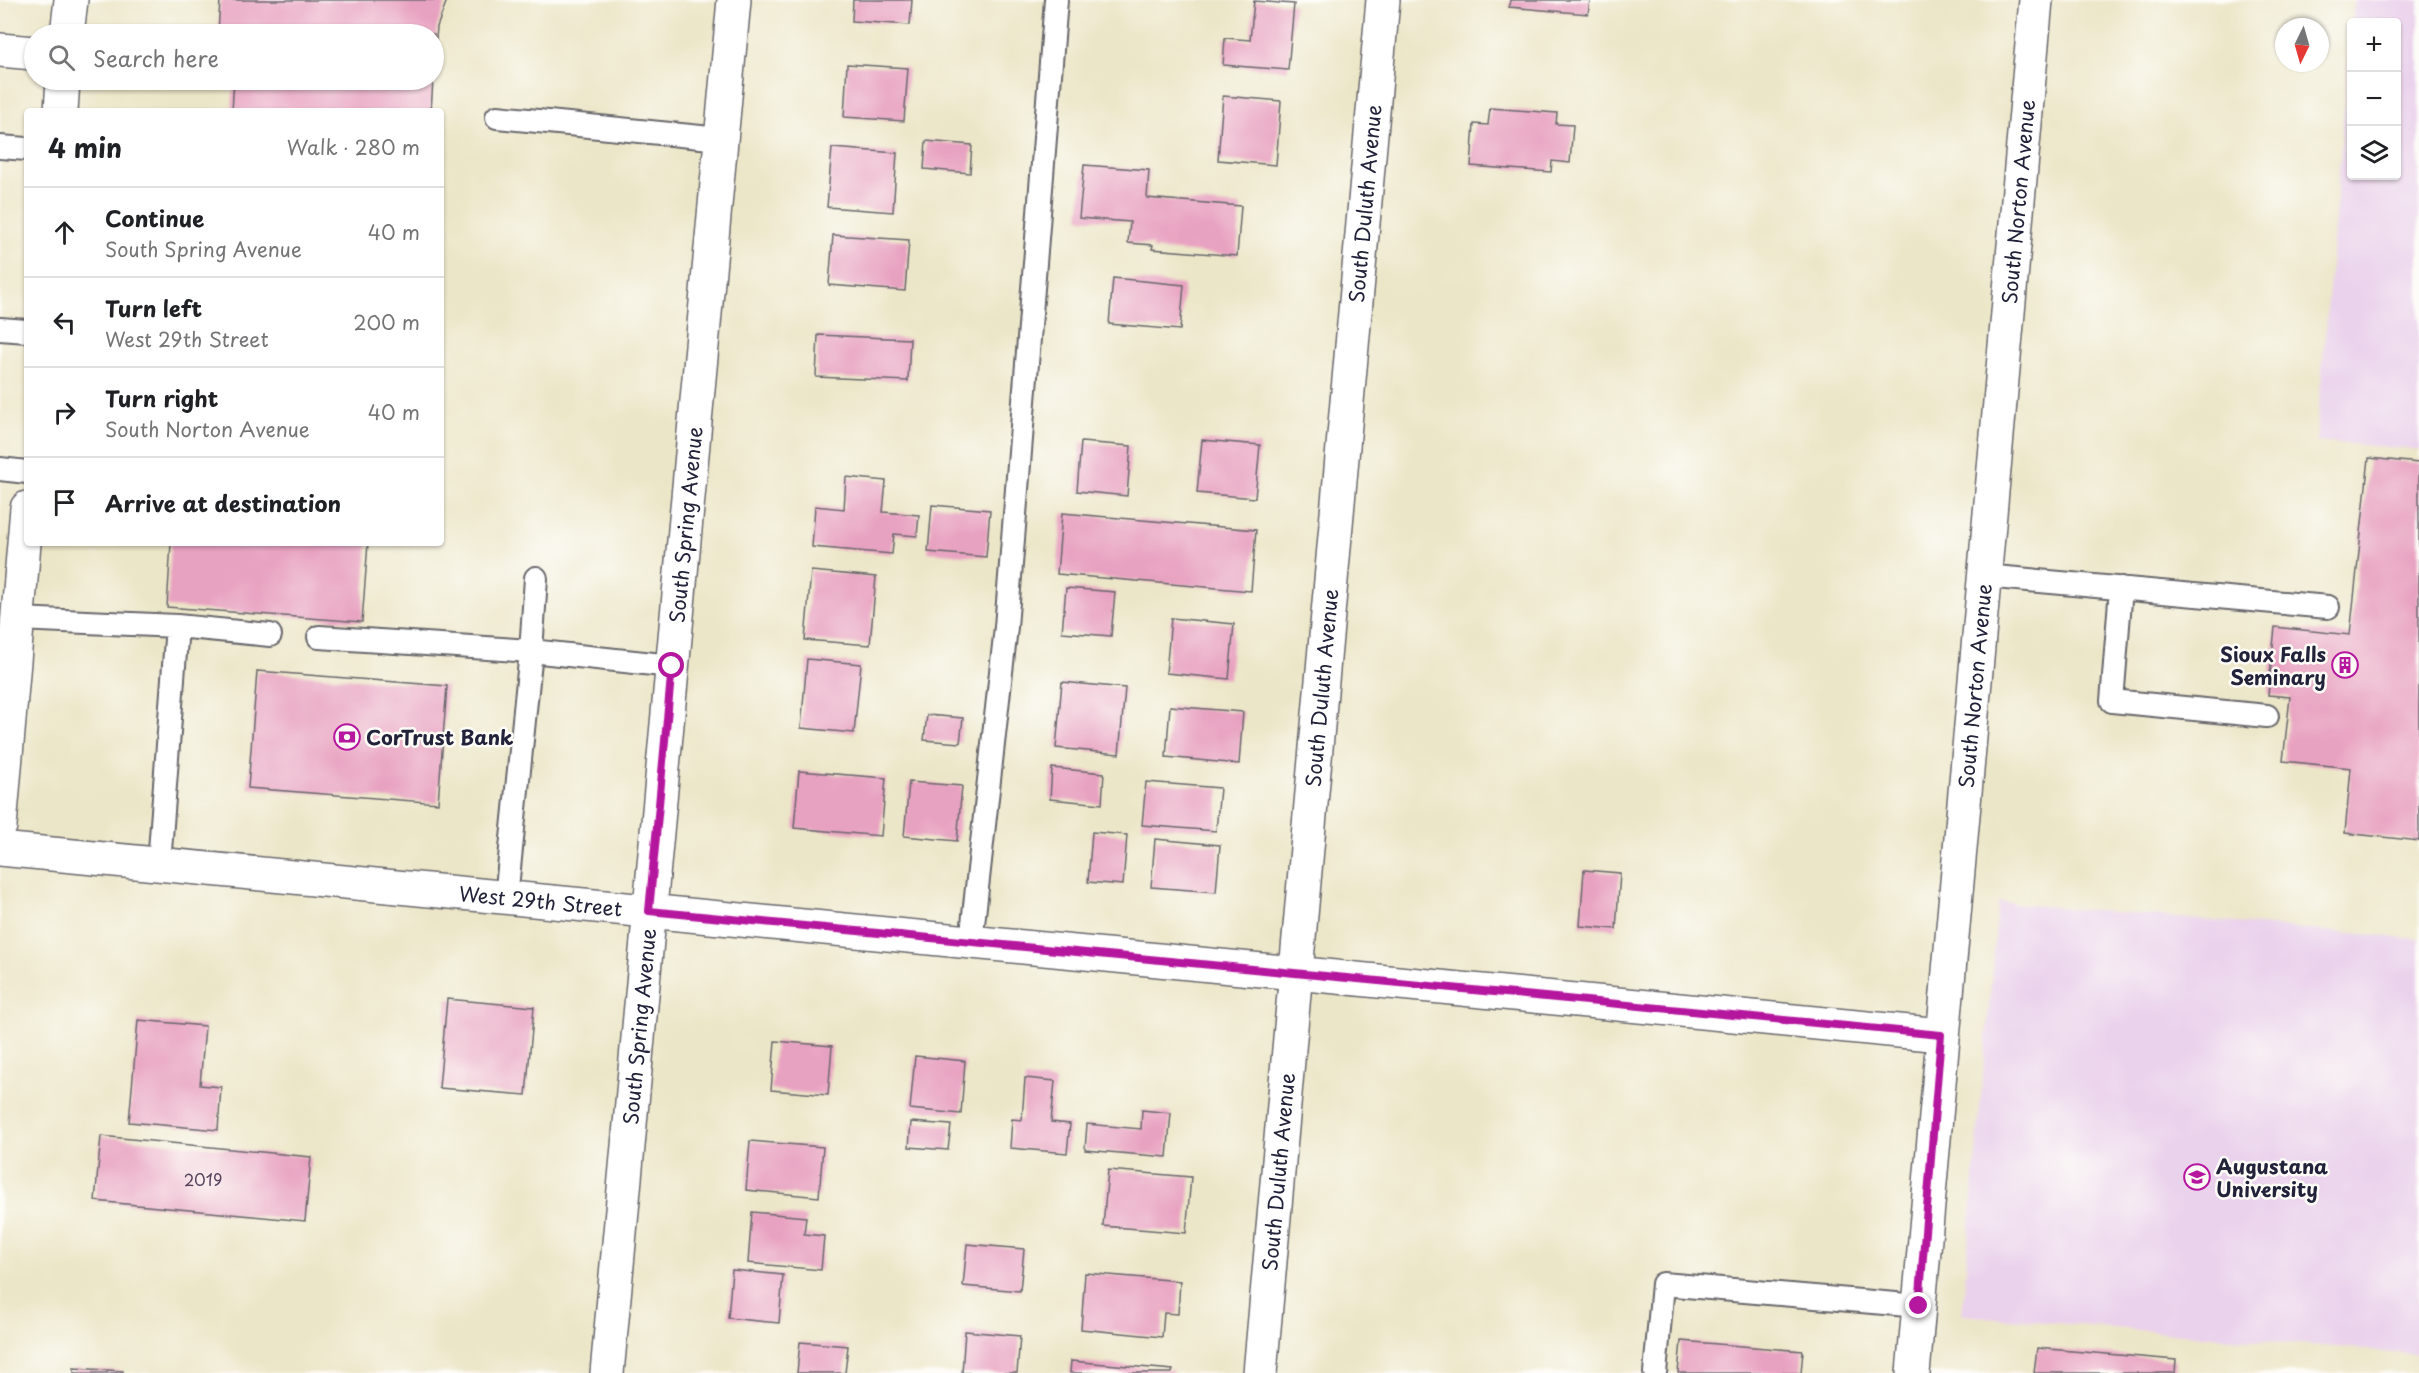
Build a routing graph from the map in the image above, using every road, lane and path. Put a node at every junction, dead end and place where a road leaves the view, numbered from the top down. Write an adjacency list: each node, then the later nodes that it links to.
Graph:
1 (71, 0): 6 (street)
2 (734, 0): 12 (street, South Spring Avenue)
3 (1056, 0): 37 (lane)
4 (1383, 0): 38 (street, South Duluth Avenue)
5 (2036, 0): 20 (street, South Norton Avenue)
6 (68, 24)
7 (0, 50): 8 (street)
8 (24, 52)
9 (62, 90): 10 (street)
10 (61, 108)
11 (496, 117): 12 (lane)
12 (721, 139): 29 (street, South Spring Avenue)
13 (0, 147): 14 (lane)
14 (24, 149)
15 (0, 329): 16 (lane)
16 (24, 331)
17 (0, 470): 18 (lane)
18 (24, 472)
19 (24, 545): 24 (street)
20 (1984, 576): 22 (lane); 39 (street, South Norton Avenue)
21 (536, 578): 28 (lane)
22 (2121, 588): 23 (lane); 31 (lane)
23 (2328, 607)
24 (18, 619): 25 (lane); 30 (street)
25 (177, 626): 26 (lane); 34 (lane)
26 (270, 635)
27 (319, 637): 28 (lane)
28 (531, 651): 29 (lane); 35 (lane)
29 (672, 666): 36 (street, South Spring Avenue)
30 (5, 712): 32 (street)
31 (2267, 716)
32 (0, 826)
33 (0, 849): 34 (street, West 29th Street)
34 (159, 864): 35 (street, West 29th Street)
35 (506, 898): 36 (street, West 29th Street)
36 (649, 911): 37 (street, West 29th Street); 41 (street, South Spring Avenue)
37 (971, 942): 38 (street, West 29th Street)
38 (1298, 973): 39 (street, West 29th Street); 42 (street, South Duluth Avenue)
39 (1941, 1035): 40 (street, South Norton Avenue)
40 (1919, 1306): 43 (lane); 44 (street, South Norton Avenue)
41 (607, 1373)
42 (1260, 1373)
43 (1655, 1373)
44 (1913, 1373)

